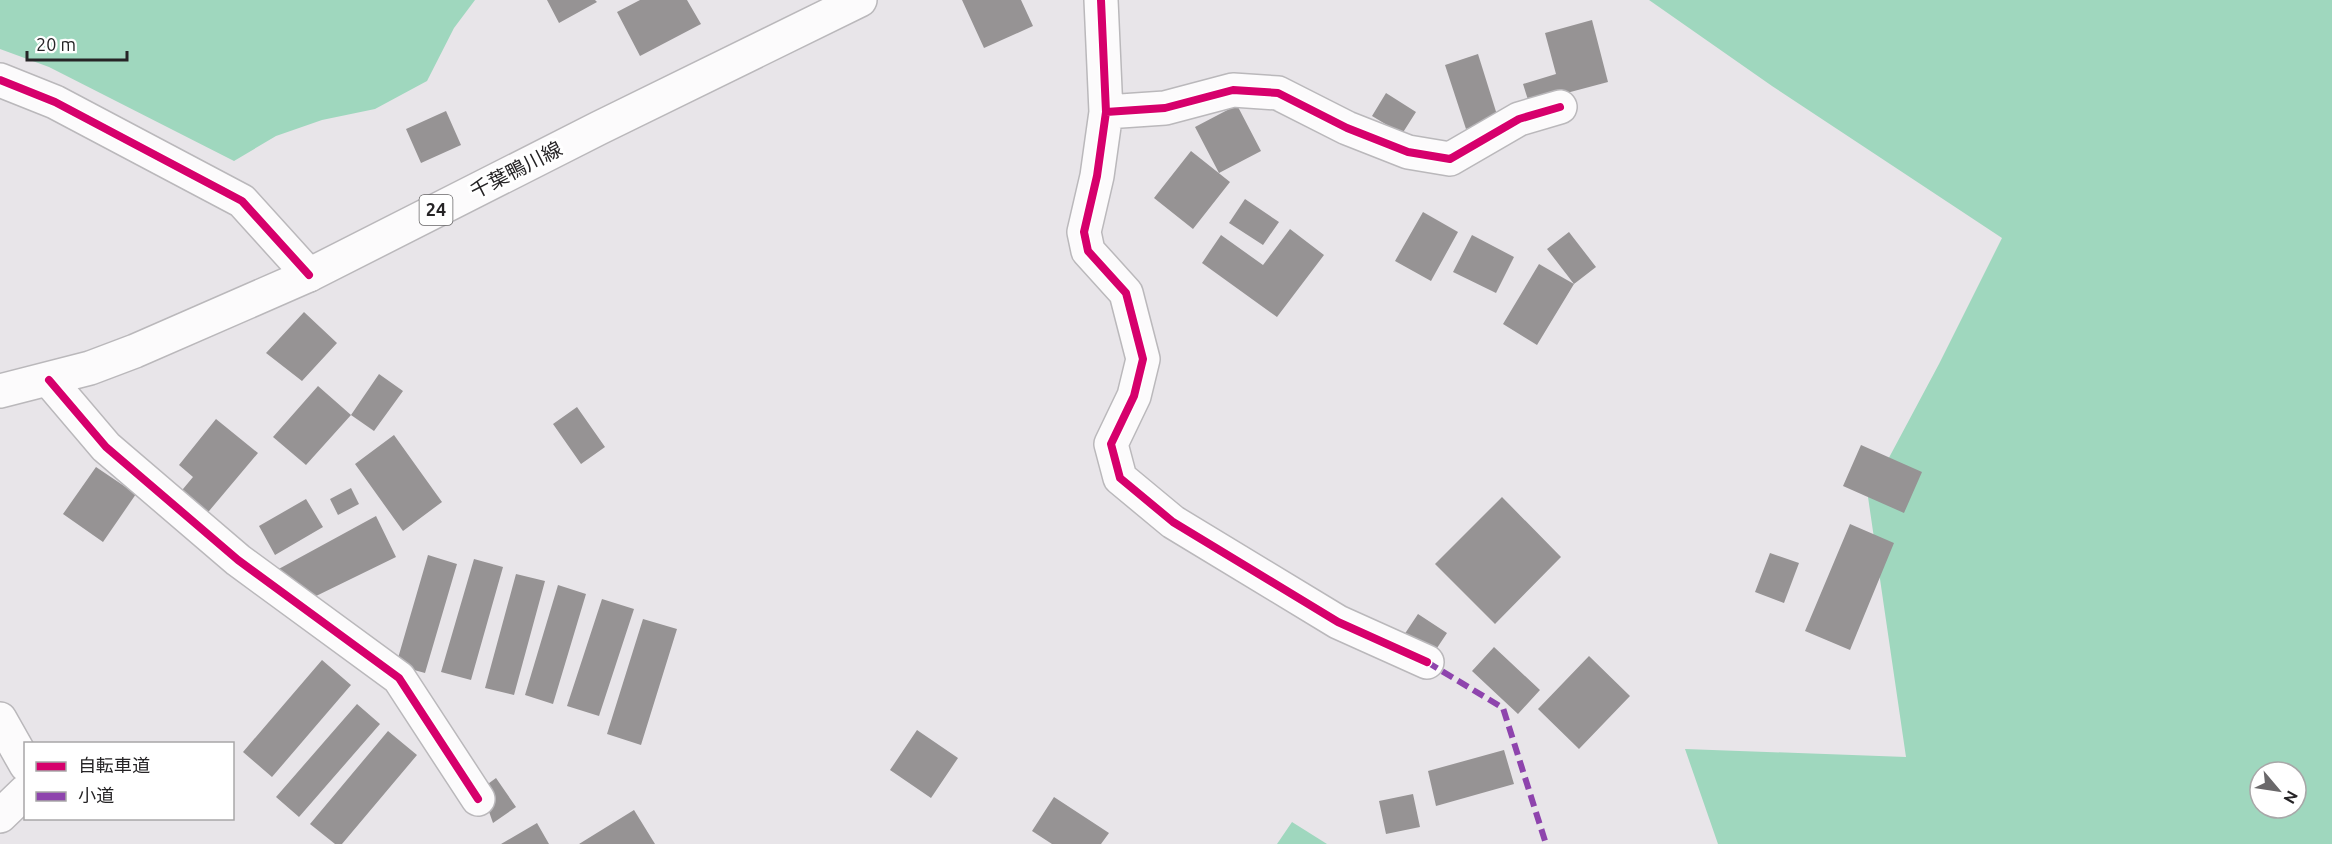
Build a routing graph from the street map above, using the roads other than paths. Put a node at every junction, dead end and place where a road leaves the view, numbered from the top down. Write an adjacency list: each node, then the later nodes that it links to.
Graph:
1 (860, 0): 6 (street, 千葉鴨川線 / 24)
2 (1101, 0): 5 (street)
3 (0, 80): 6 (street)
4 (1560, 107): 5 (street)
5 (1106, 112): 9 (street)
6 (309, 275): 7 (street, 千葉鴨川線 / 24)
7 (49, 380): 8 (street, 千葉鴨川線 / 24); 13 (street)
8 (0, 391)
9 (1427, 662)
10 (0, 719): 11 (street)
11 (24, 761)
12 (24, 793): 14 (street)
13 (478, 799)
14 (0, 816)

